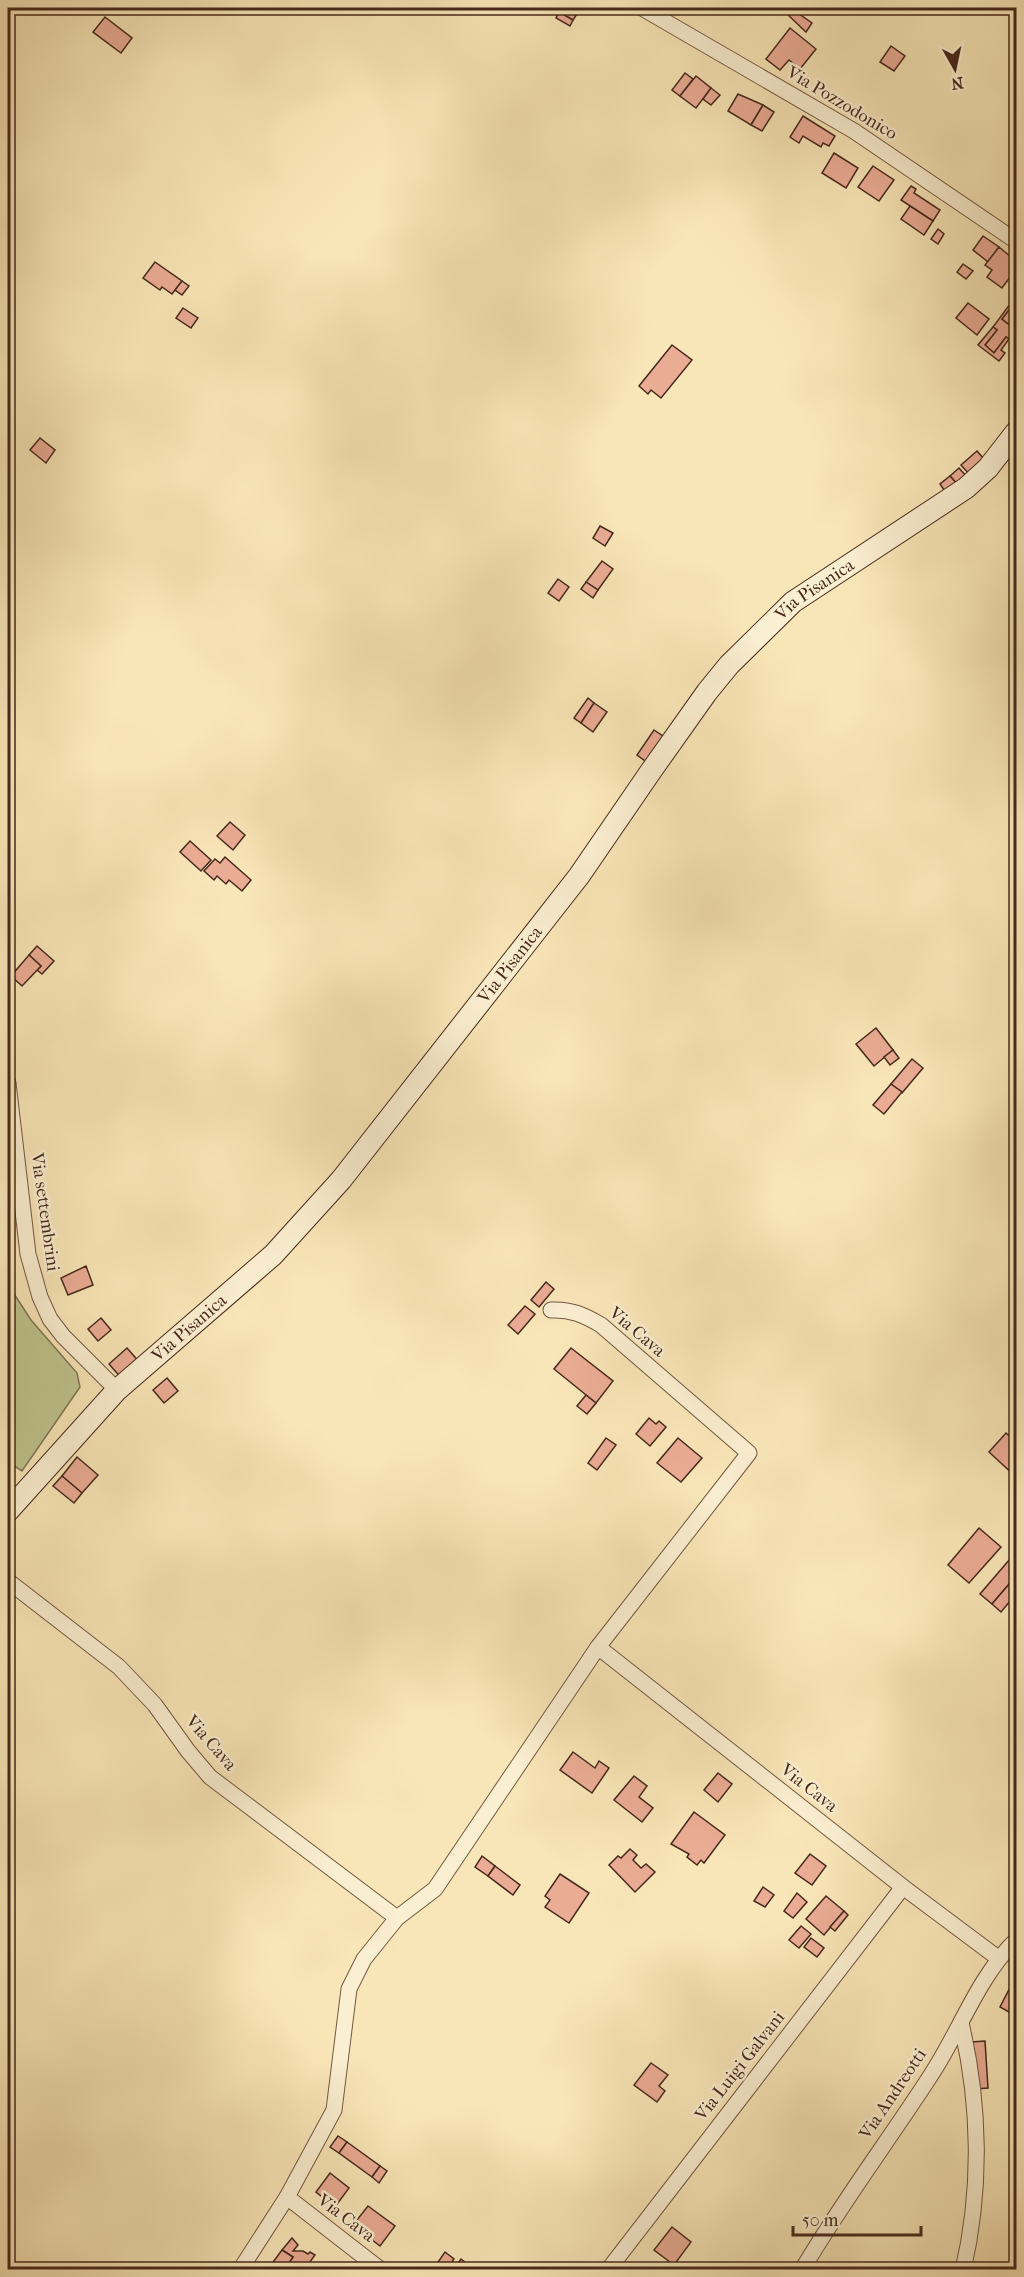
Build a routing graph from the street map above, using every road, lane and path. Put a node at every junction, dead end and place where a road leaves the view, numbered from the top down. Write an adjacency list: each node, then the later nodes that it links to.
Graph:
1 (642, 8): 2 (street, Via Pozzodonico)
2 (1017, 241)
3 (1017, 432): 6 (street, Via Pisanica)
4 (8, 1083): 6 (street, Via settembrini)
5 (551, 1310): 9 (street, Via Cava)
6 (117, 1390): 7 (street, Via Pisanica)
7 (8, 1511)
8 (8, 1581): 11 (street, Via Cava)
9 (598, 1647): 10 (street, Via Cava); 11 (street, Via Cava)
10 (903, 1887): 13 (street, Via Cava); 18 (street, Via Luigi Galvani)
11 (397, 1918): 15 (street, Via Cava)
12 (1017, 1940): 13 (street, Via Andreotti)
13 (998, 1958): 14 (street, Via Andreotti)
14 (961, 2023): 19 (street, Via Andreotti); 20 (street)
15 (287, 2197): 16 (street, Via Cava); 17 (street, Via Cava)
16 (240, 2270)
17 (381, 2270)
18 (608, 2270)
19 (802, 2270)
20 (963, 2270)

